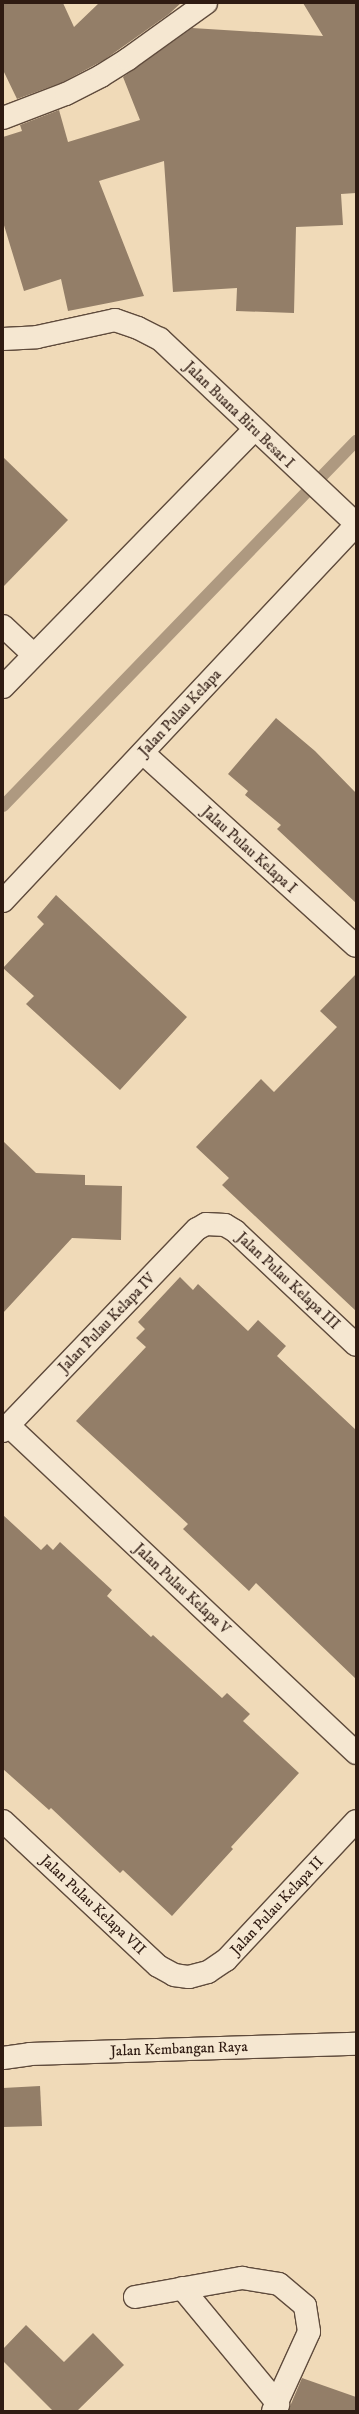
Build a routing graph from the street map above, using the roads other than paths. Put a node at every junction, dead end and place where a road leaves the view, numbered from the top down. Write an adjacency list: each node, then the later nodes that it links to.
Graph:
1 (206, 3): 2 (street)
2 (3, 118)
3 (3, 339): 4 (street, Jalan Buana Biru Besar I)
4 (262, 437): 5 (street, Jalan Buana Biru Besar I); 7 (street)
5 (351, 520): 9 (street, Jalan Pulau Kelapa)
6 (3, 626): 7 (street)
7 (34, 655): 8 (street)
8 (3, 686)
9 (143, 753): 10 (street, Jalan Pulau Kelapa); 11 (street, Jalau Pulau Kelapa I)
10 (3, 901)
11 (356, 946)
12 (215, 1223): 13 (street, Jalan Pulau Kelapa III); 14 (street, Jalan Pulau Kelapa IV)
13 (356, 1345)
14 (5, 1428): 15 (street, Jalan Pulau Kelapa V)
15 (356, 1753)
16 (3, 1821): 18 (street, Jalan Pulau Kelapa VII)
17 (356, 1821): 18 (street, Jalan Pulau Kelapa II)
18 (189, 1977)
19 (356, 2044): 20 (street, Jalan Kembangan Raya)
20 (3, 2058)
21 (182, 2288): 22 (street); 23 (street); 23 (street)
22 (135, 2297)
23 (276, 2407)

